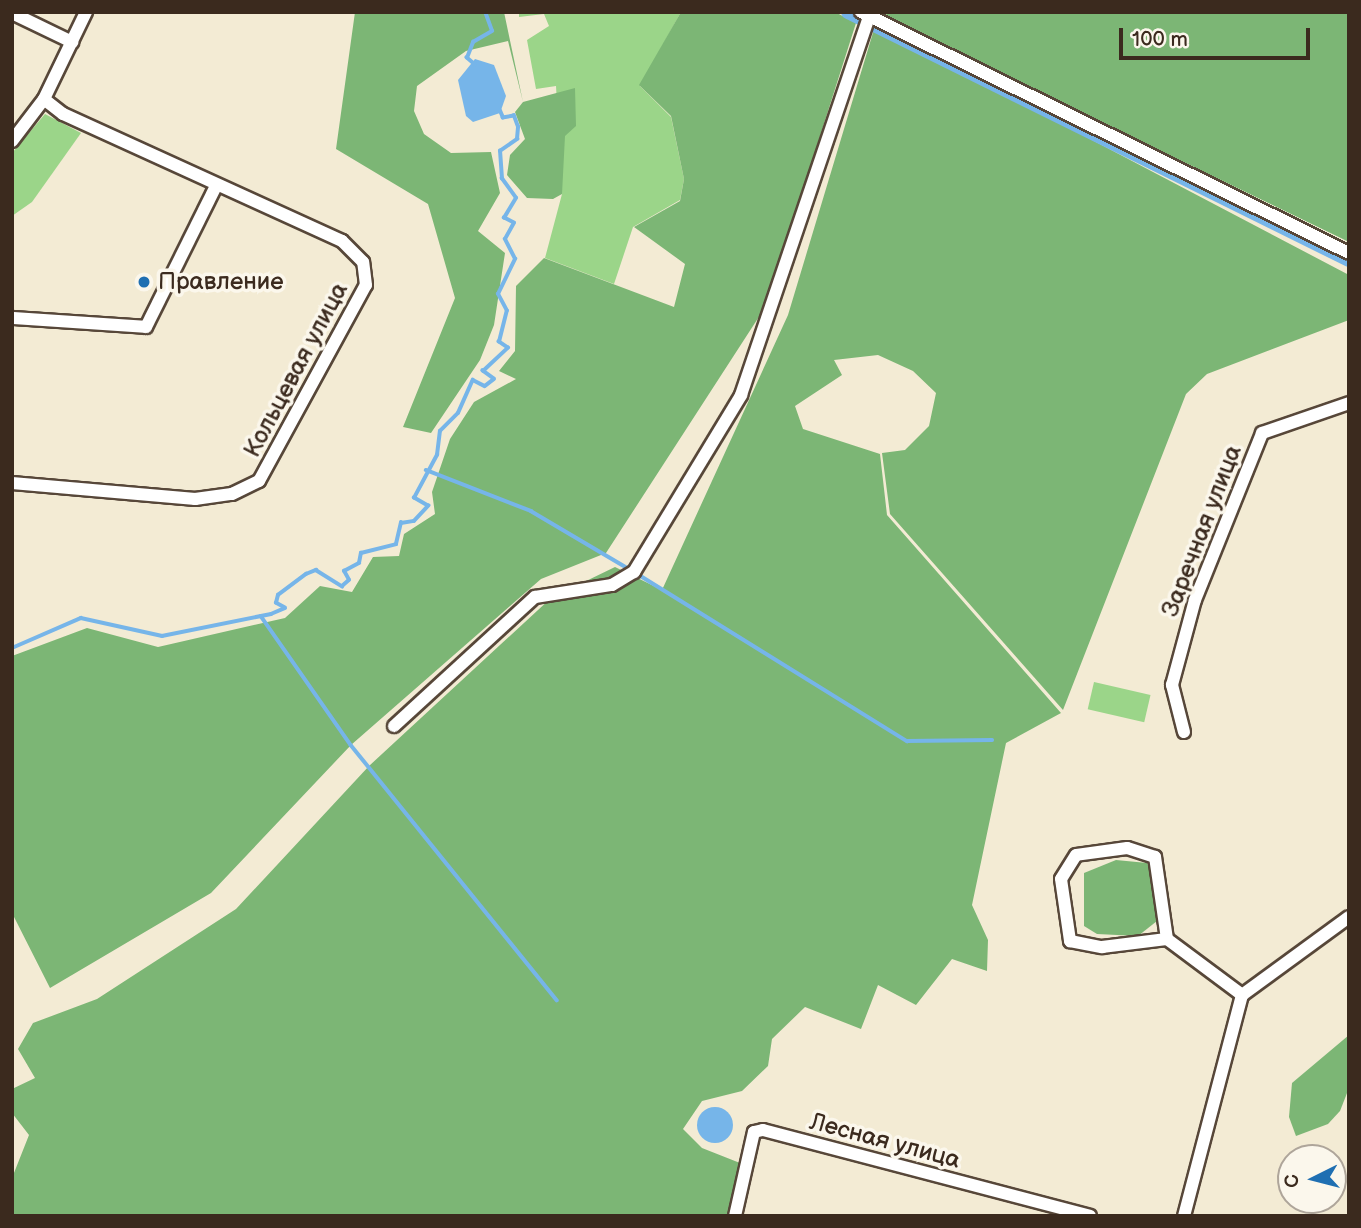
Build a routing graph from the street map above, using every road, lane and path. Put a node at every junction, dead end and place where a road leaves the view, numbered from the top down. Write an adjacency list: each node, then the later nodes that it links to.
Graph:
1 (86, 12): 4 (street)
2 (12, 13): 4 (street)
3 (865, 14): 8 (street); 12 (street)
4 (72, 42): 5 (street)
5 (44, 99): 6 (street); 7 (street, Кольцевая улица)
6 (12, 141)
7 (216, 186): 9 (street); 11 (street, Кольцевая улица)
8 (1349, 253)
9 (12, 318)
10 (1349, 404): 13 (street, Заречная улица)
11 (12, 482)
12 (394, 726)
13 (1184, 732)
14 (1349, 917): 16 (street)
15 (1167, 939): 15 (street); 16 (street)
16 (1242, 995): 19 (street)
17 (735, 1216): 18 (street, Лесная улица)
18 (1090, 1216)
19 (1184, 1216)

